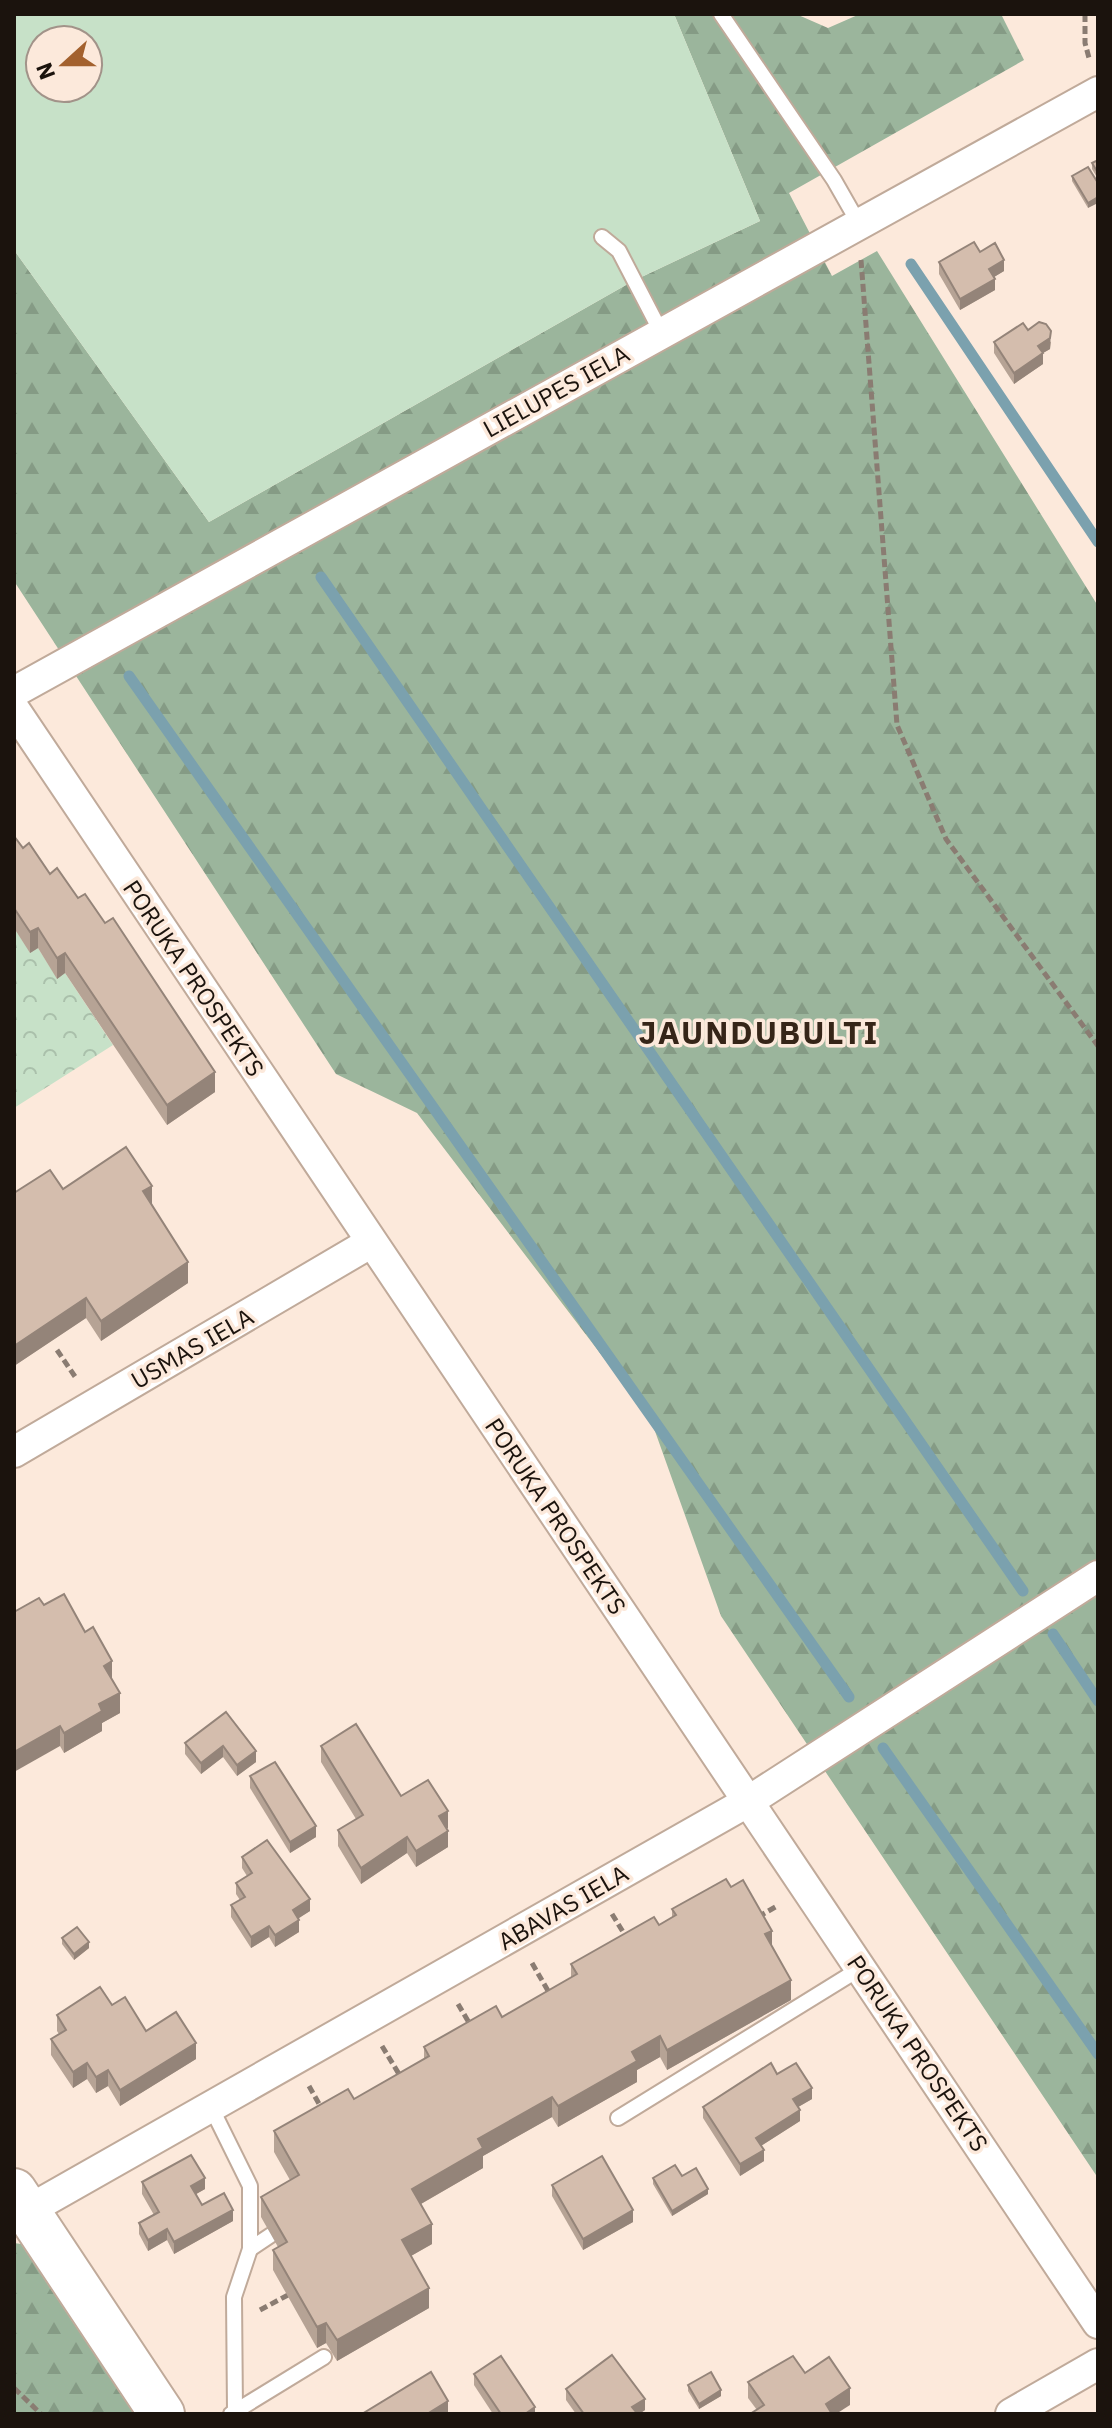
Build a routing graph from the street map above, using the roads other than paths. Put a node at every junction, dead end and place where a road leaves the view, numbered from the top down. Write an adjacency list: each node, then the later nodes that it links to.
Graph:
1 (721, 14): 3 (lane)
2 (1098, 92): 3 (street, LIELUPES IELA)
3 (858, 222): 5 (street, LIELUPES IELA)
4 (602, 237): 5 (lane)
5 (661, 332): 6 (street, LIELUPES IELA)
6 (14, 692)
7 (14, 709): 8 (street, PORUKA PROSPEKTS)
8 (370, 1243): 9 (street, USMAS IELA); 11 (street, PORUKA PROSPEKTS)
9 (14, 1452)
10 (1098, 1576): 11 (street, ABAVAS IELA)
11 (749, 1801): 12 (street, PORUKA PROSPEKTS); 13 (street, ABAVAS IELA)
12 (861, 1968): 14 (lane); 18 (street, PORUKA PROSPEKTS)
13 (211, 2107): 15 (street, ABAVAS IELA); 17 (lane)
14 (618, 2118)
15 (18, 2206): 22 (main road)
16 (271, 2235): 17 (lane)
17 (250, 2249): 21 (lane)
18 (1098, 2323)
19 (324, 2357): 21 (lane)
20 (1098, 2364): 23 (street)
21 (233, 2413)
22 (162, 2414)
23 (1011, 2414)

